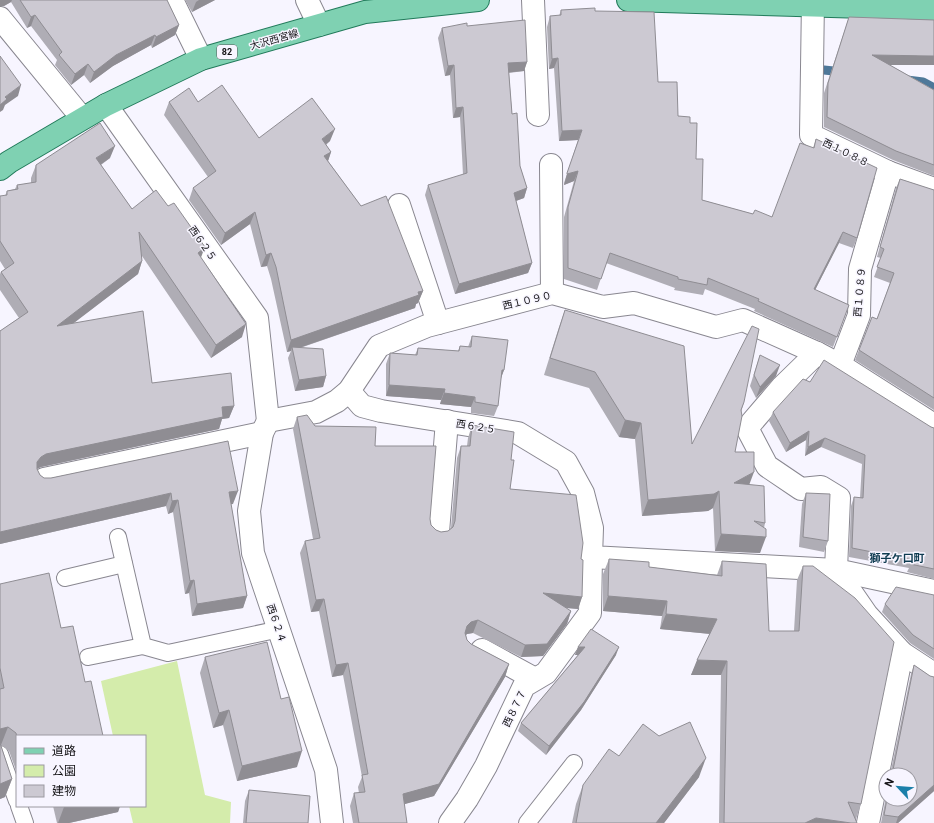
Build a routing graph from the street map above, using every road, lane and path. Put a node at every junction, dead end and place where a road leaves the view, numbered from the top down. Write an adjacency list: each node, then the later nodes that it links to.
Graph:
1 (172, 0): 11 (street)
2 (307, 0): 10 (street)
3 (478, 0): 7 (main road, 大沢西宮線 / 82)
4 (534, 0): 13 (street)
5 (628, 0): 6 (main road)
6 (812, 2): 8 (main road); 17 (street, 西１０８８)
7 (408, 4): 10 (main road, 大沢西宮線 / 82)
8 (934, 9)
9 (0, 18): 14 (street)
10 (319, 26): 11 (main road, 大沢西宮線 / 82)
11 (201, 59): 12 (main road, 大沢西宮線 / 82)
12 (106, 105): 14 (main road, 大沢西宮線 / 82); 27 (street, 西６２５)
13 (538, 115)
14 (82, 118): 16 (main road, 大沢西宮線 / 82)
15 (551, 165): 20 (street)
16 (0, 169)
17 (888, 172): 18 (street, 西１０８８); 23 (street, 西１０８９)
18 (934, 189)
19 (399, 205): 21 (street)
20 (552, 293): 21 (street, 西１０９０); 22 (street, 西１０９０)
21 (438, 323): 24 (street, 西１０９０)
22 (817, 353): 23 (street, 西１０９０); 33 (street)
23 (840, 365): 26 (street, 西１０９０)
24 (349, 392): 25 (street, 西６２５); 27 (street)
25 (447, 421): 29 (street); 31 (street, 西６２５)
26 (934, 425)
27 (265, 427): 28 (street); 36 (street, 西６２４)
28 (44, 479)
29 (438, 532)
30 (118, 537): 32 (lane)
31 (591, 557): 33 (street); 42 (street, 西８７７)
32 (124, 564): 34 (lane); 38 (lane)
33 (836, 570): 35 (street); 39 (street)
34 (65, 578)
35 (934, 591)
36 (280, 629): 38 (lane); 48 (street, 西６２４)
37 (473, 645): 42 (street)
38 (143, 646): 40 (lane)
39 (902, 653): 41 (street); 51 (street)
40 (88, 657)
41 (934, 674)
42 (535, 679): 49 (street, 西８７７)
43 (0, 754): 45 (lane)
44 (574, 763): 50 (lane)
45 (16, 798)
46 (19, 807): 47 (lane)
47 (25, 823)
48 (332, 823)
49 (450, 823)
50 (527, 823)
51 (868, 823)

